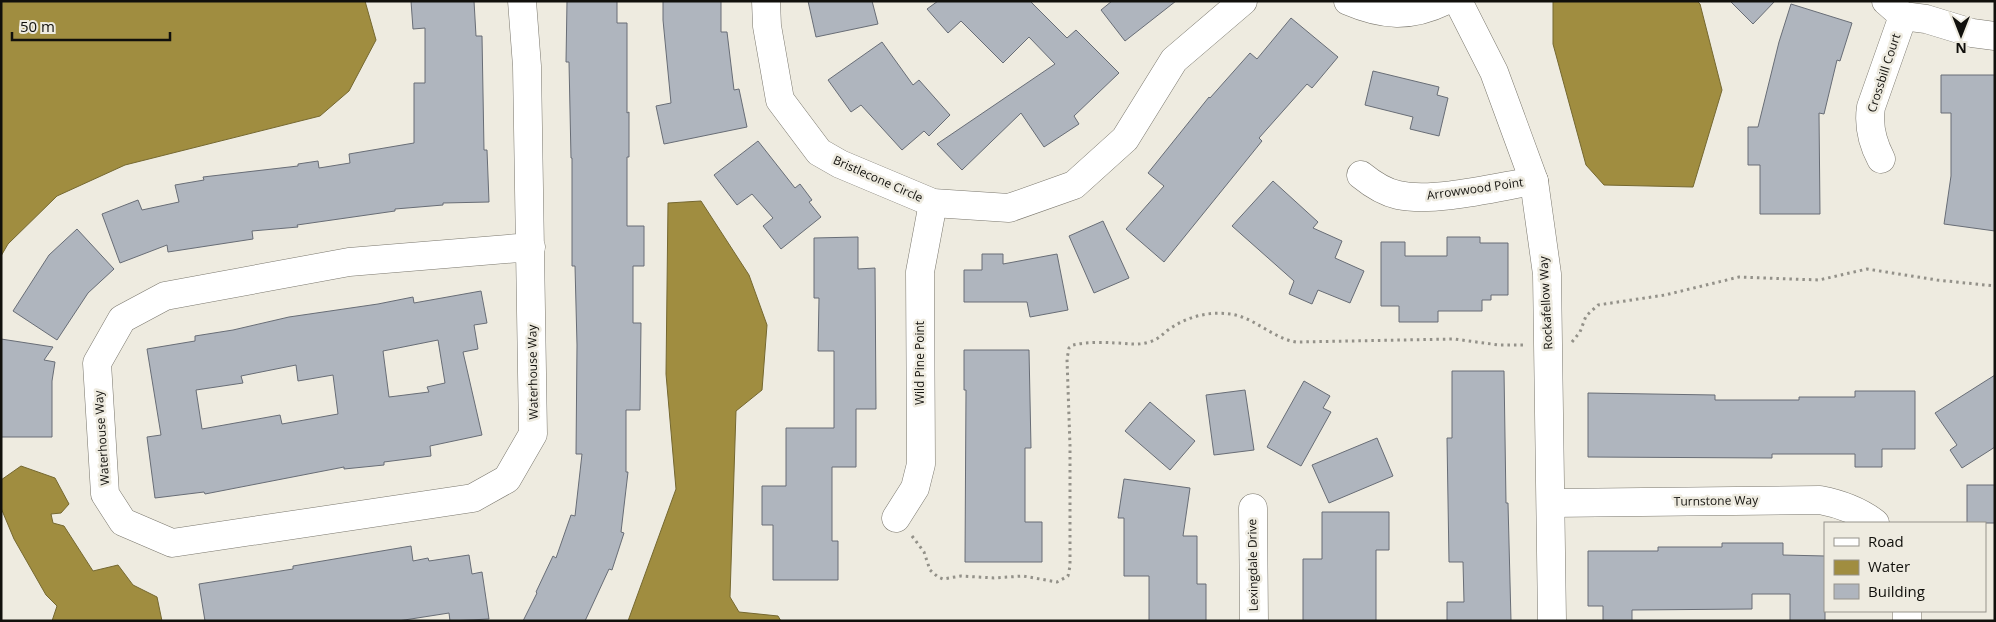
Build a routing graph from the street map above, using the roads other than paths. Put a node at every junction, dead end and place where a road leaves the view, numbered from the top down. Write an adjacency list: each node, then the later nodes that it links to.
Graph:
1 (522, 1): 13 (street, Waterhouse Way)
2 (766, 1): 12 (street, Bristlecone Circle)
3 (1348, 1): 4 (street)
4 (1445, 1)
5 (1458, 1): 11 (street, Rockafellow Way)
6 (1231, 5): 12 (street, Bristlecone Circle)
7 (1894, 8): 8 (street); 9 (street, Crossbill Court)
8 (1995, 36)
9 (1881, 159)
10 (1361, 175): 11 (street, Arrowwood Point)
11 (1534, 181): 14 (street, Rockafellow Way)
12 (933, 203): 16 (street, Wild Pine Point)
13 (531, 247): 13 (street, Waterhouse Way)
14 (1551, 503): 17 (street, Turnstone Way); 19 (street, Rockafellow Way)
15 (1252, 508): 18 (street, Lexingdale Drive)
16 (896, 518)
17 (1874, 522)
18 (1254, 621)
19 (1552, 621)

